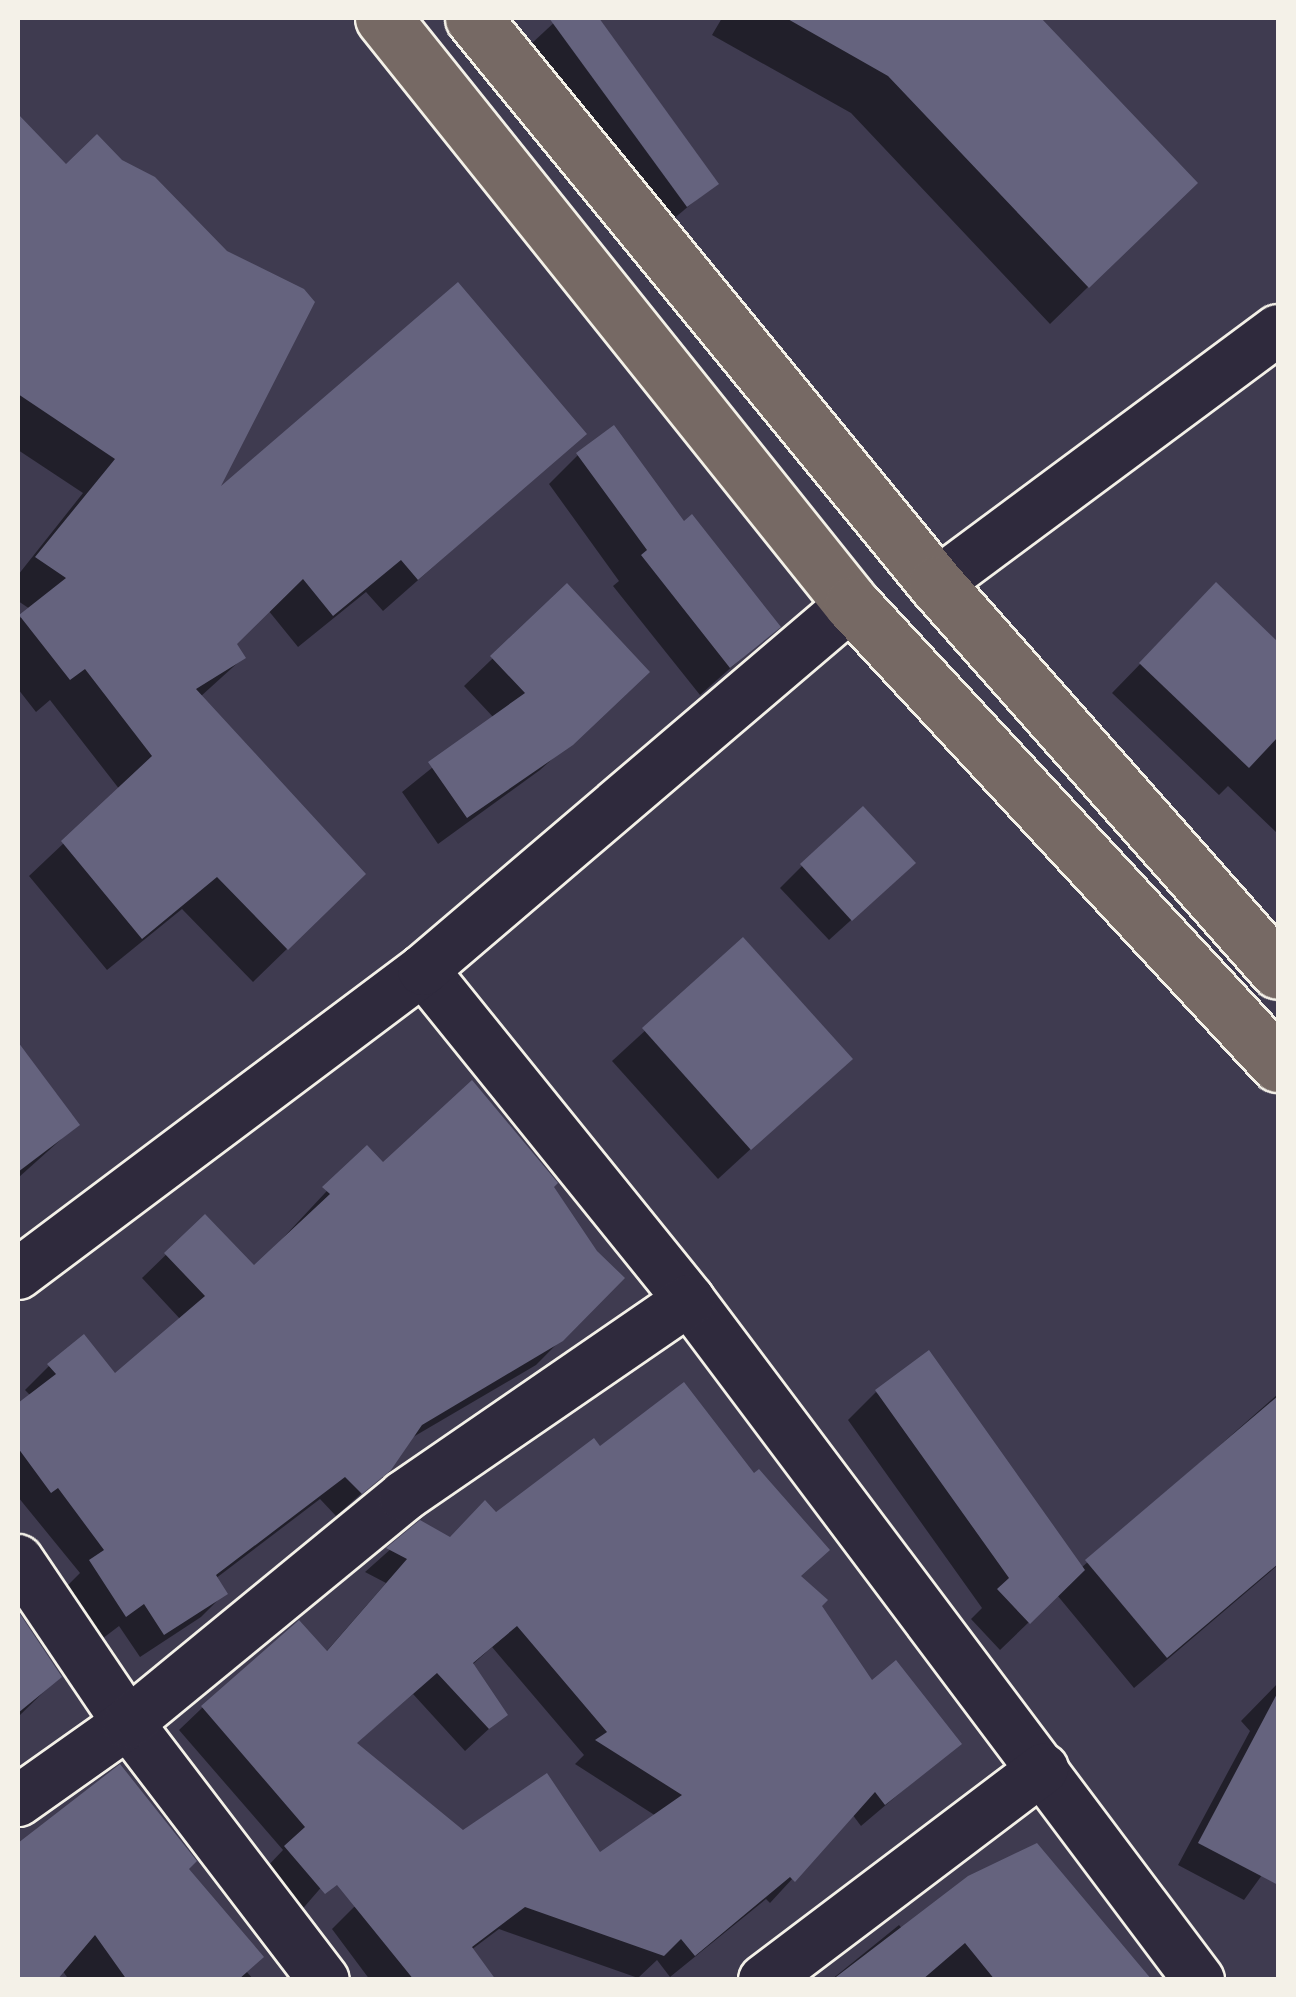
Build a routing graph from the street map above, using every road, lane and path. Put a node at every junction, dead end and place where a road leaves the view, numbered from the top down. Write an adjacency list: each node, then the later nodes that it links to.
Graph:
1 (383, 18): 5 (main road)
2 (473, 18): 4 (main road)
3 (1278, 330): 4 (street)
4 (936, 584): 7 (main road)
5 (852, 604): 6 (street); 8 (main road)
6 (424, 970): 9 (street); 10 (street)
7 (1278, 972)
8 (1278, 1064)
9 (18, 1274)
10 (689, 1300): 12 (street); 13 (street)
11 (18, 1560): 12 (street)
12 (128, 1722): 14 (street); 15 (street)
13 (1043, 1769): 16 (street); 17 (street)
14 (18, 1801)
15 (324, 1980)
16 (764, 1980)
17 (1198, 1980)

